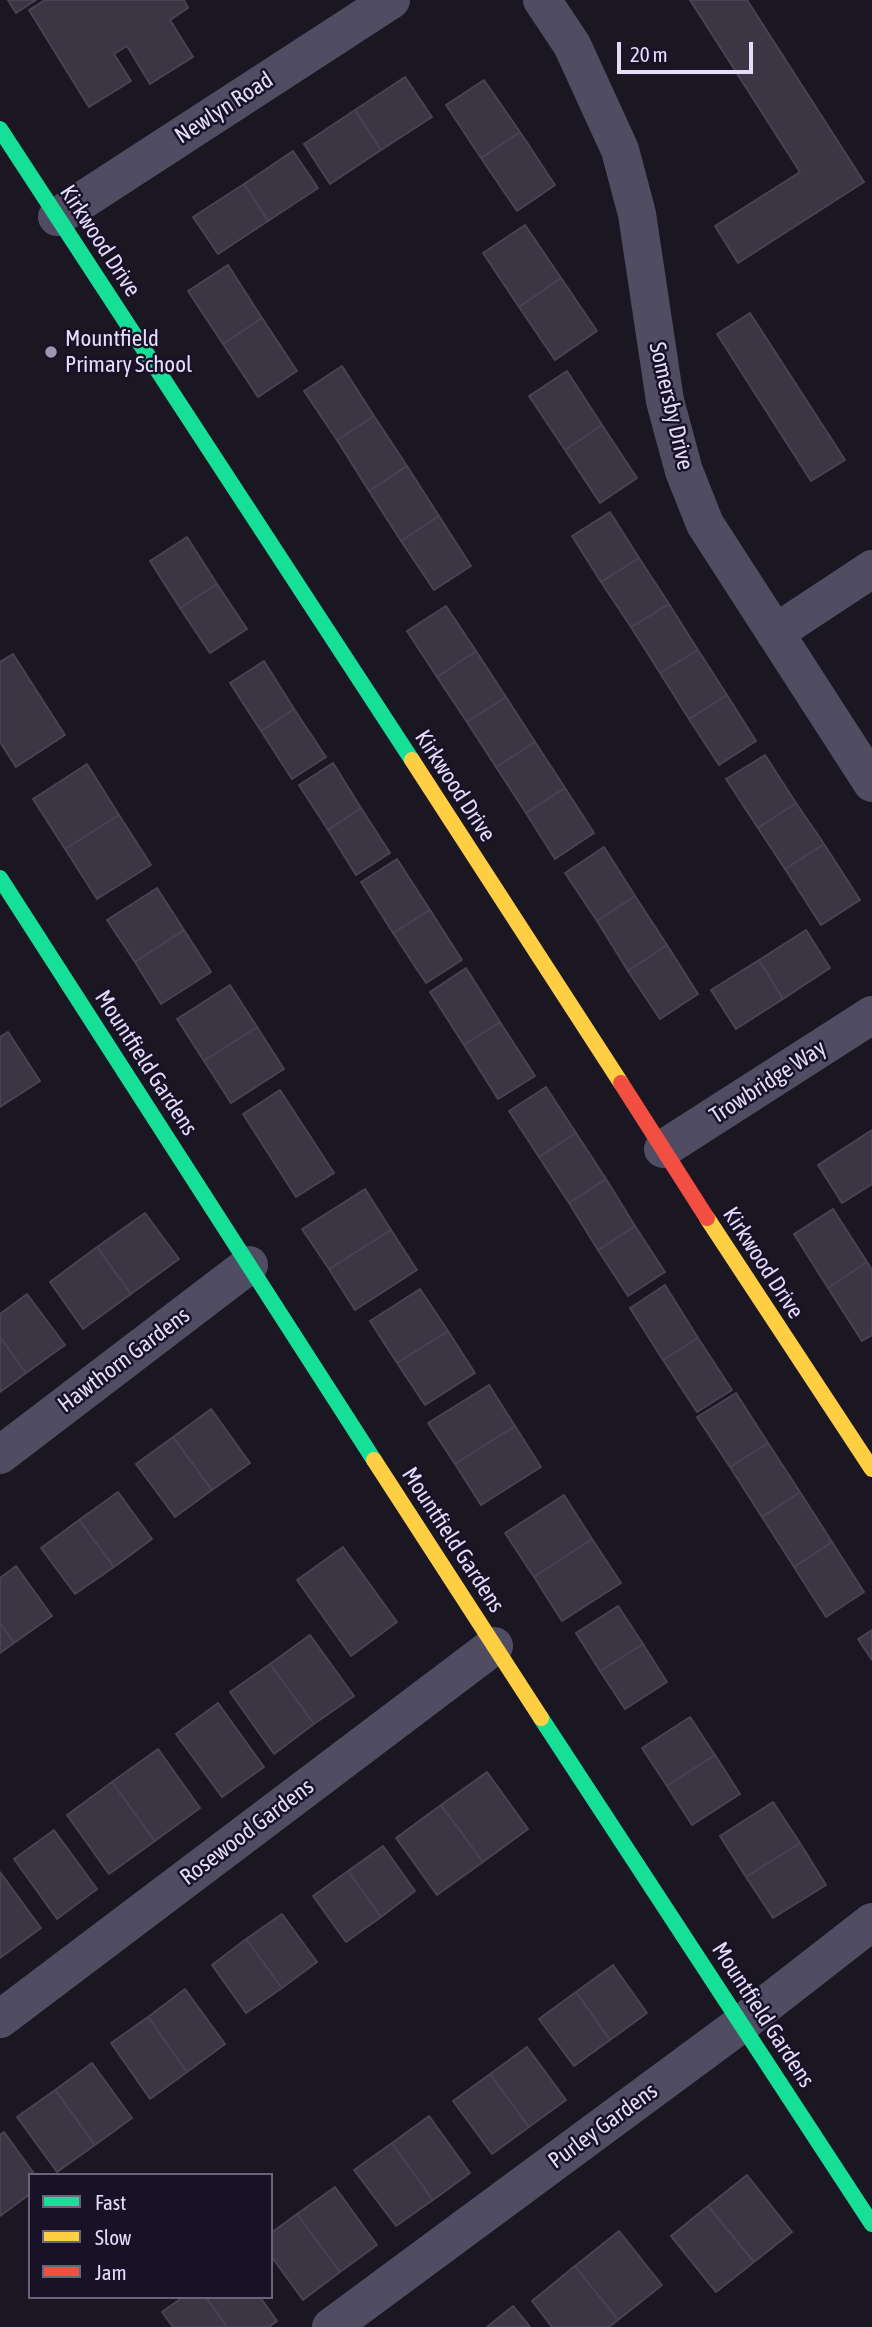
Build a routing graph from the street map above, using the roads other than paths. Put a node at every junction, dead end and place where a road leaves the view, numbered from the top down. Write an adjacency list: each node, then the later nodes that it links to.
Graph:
1 (391, 0): 4 (street, Newlyn Road)
2 (542, 0): 6 (street, Somersby Drive)
3 (0, 129): 4 (street, Kirkwood Drive)
4 (57, 217): 10 (street, Kirkwood Drive)
5 (872, 569): 6 (street)
6 (775, 633): 7 (street, Somersby Drive)
7 (872, 783)
8 (2, 884): 11 (street, Mountfield Gardens)
9 (872, 1015): 10 (street, Trowbridge Way)
10 (663, 1149): 13 (street, Kirkwood Drive)
11 (249, 1265): 12 (street, Hawthorn Gardens); 14 (street, Mountfield Gardens)
12 (0, 1455)
13 (872, 1469)
14 (494, 1646): 16 (street, Rosewood Gardens); 17 (street, Mountfield Gardens)
15 (872, 1922): 17 (street, Purley Gardens)
16 (0, 2019)
17 (741, 2024): 18 (street, Mountfield Gardens); 19 (street, Purley Gardens)
18 (872, 2224)
19 (331, 2327)

